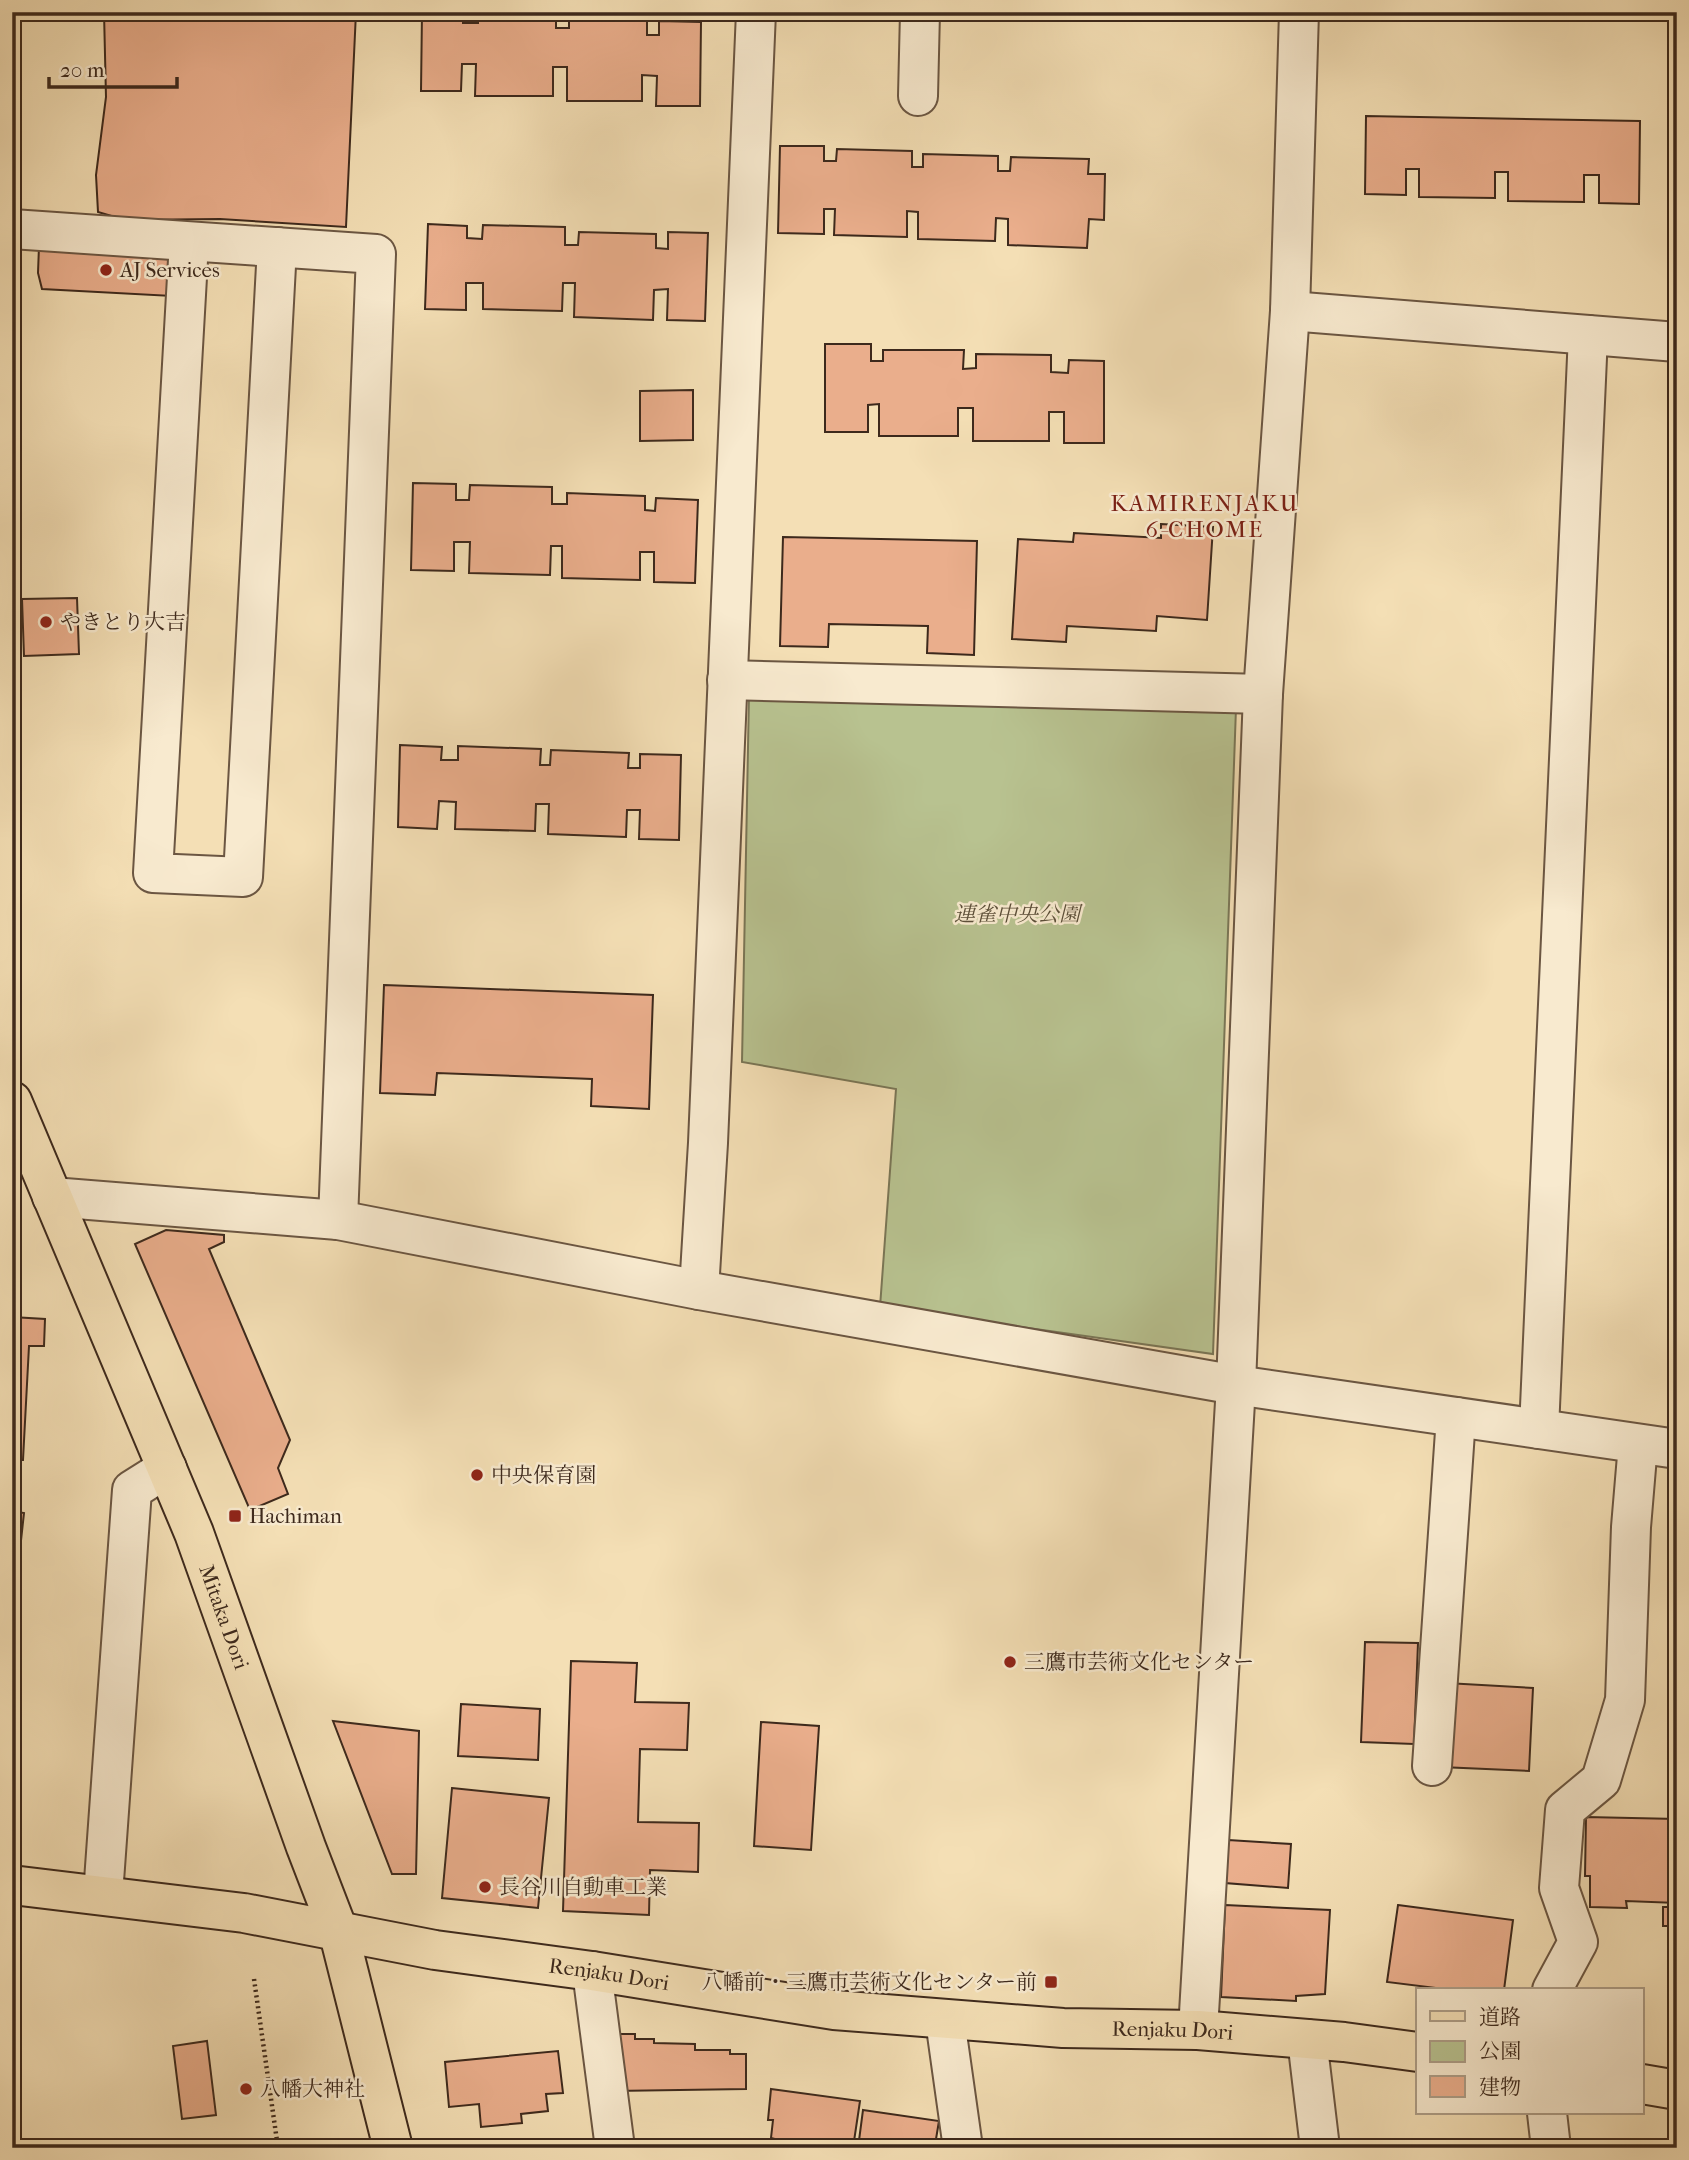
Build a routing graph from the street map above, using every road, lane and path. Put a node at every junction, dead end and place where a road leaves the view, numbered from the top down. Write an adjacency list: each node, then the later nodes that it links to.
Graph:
1 (755, 12): 11 (street)
2 (920, 12): 4 (street)
3 (1299, 12): 8 (street)
4 (918, 96)
5 (12, 229): 6 (street)
6 (189, 242): 7 (street); 7 (street)
7 (277, 247): 15 (street)
8 (1290, 311): 9 (street); 12 (street)
9 (1588, 335): 10 (street); 19 (street)
10 (1677, 342)
11 (727, 680): 12 (street); 16 (street)
12 (1264, 694): 17 (street)
13 (12, 1101): 14 (main road, Mitaka Dori)
14 (52, 1197): 15 (street); 22 (main road, Mitaka Dori)
15 (338, 1220): 16 (street)
16 (699, 1290): 17 (street)
17 (1236, 1385): 18 (street); 31 (street)
18 (1456, 1417): 19 (street); 23 (street)
19 (1539, 1429): 20 (street)
20 (1638, 1444): 21 (street); 29 (street)
21 (1677, 1450)
22 (167, 1468): 25 (street); 26 (main road, Mitaka Dori)
23 (1432, 1766)
24 (12, 1885): 25 (main road, Renjaku Dori)
25 (103, 1895): 26 (main road, Renjaku Dori)
26 (338, 1930): 27 (main road, Renjaku Dori); 38 (main road, Mitaka Dori)
27 (592, 1971): 30 (main road, Renjaku Dori); 39 (street)
28 (254, 1979): 37 (path)
29 (1553, 1988)
30 (945, 2020): 31 (main road, Renjaku Dori); 40 (street)
31 (1198, 2030): 32 (main road, Renjaku Dori)
32 (1307, 2039): 33 (main road, Renjaku Dori); 41 (street)
33 (1416, 2052)
34 (1644, 2084): 35 (main road)
35 (1677, 2090)
36 (1547, 2114): 42 (street)
37 (278, 2148)
38 (393, 2148)
39 (614, 2148)
40 (963, 2148)
41 (1320, 2148)
42 (1551, 2148)

